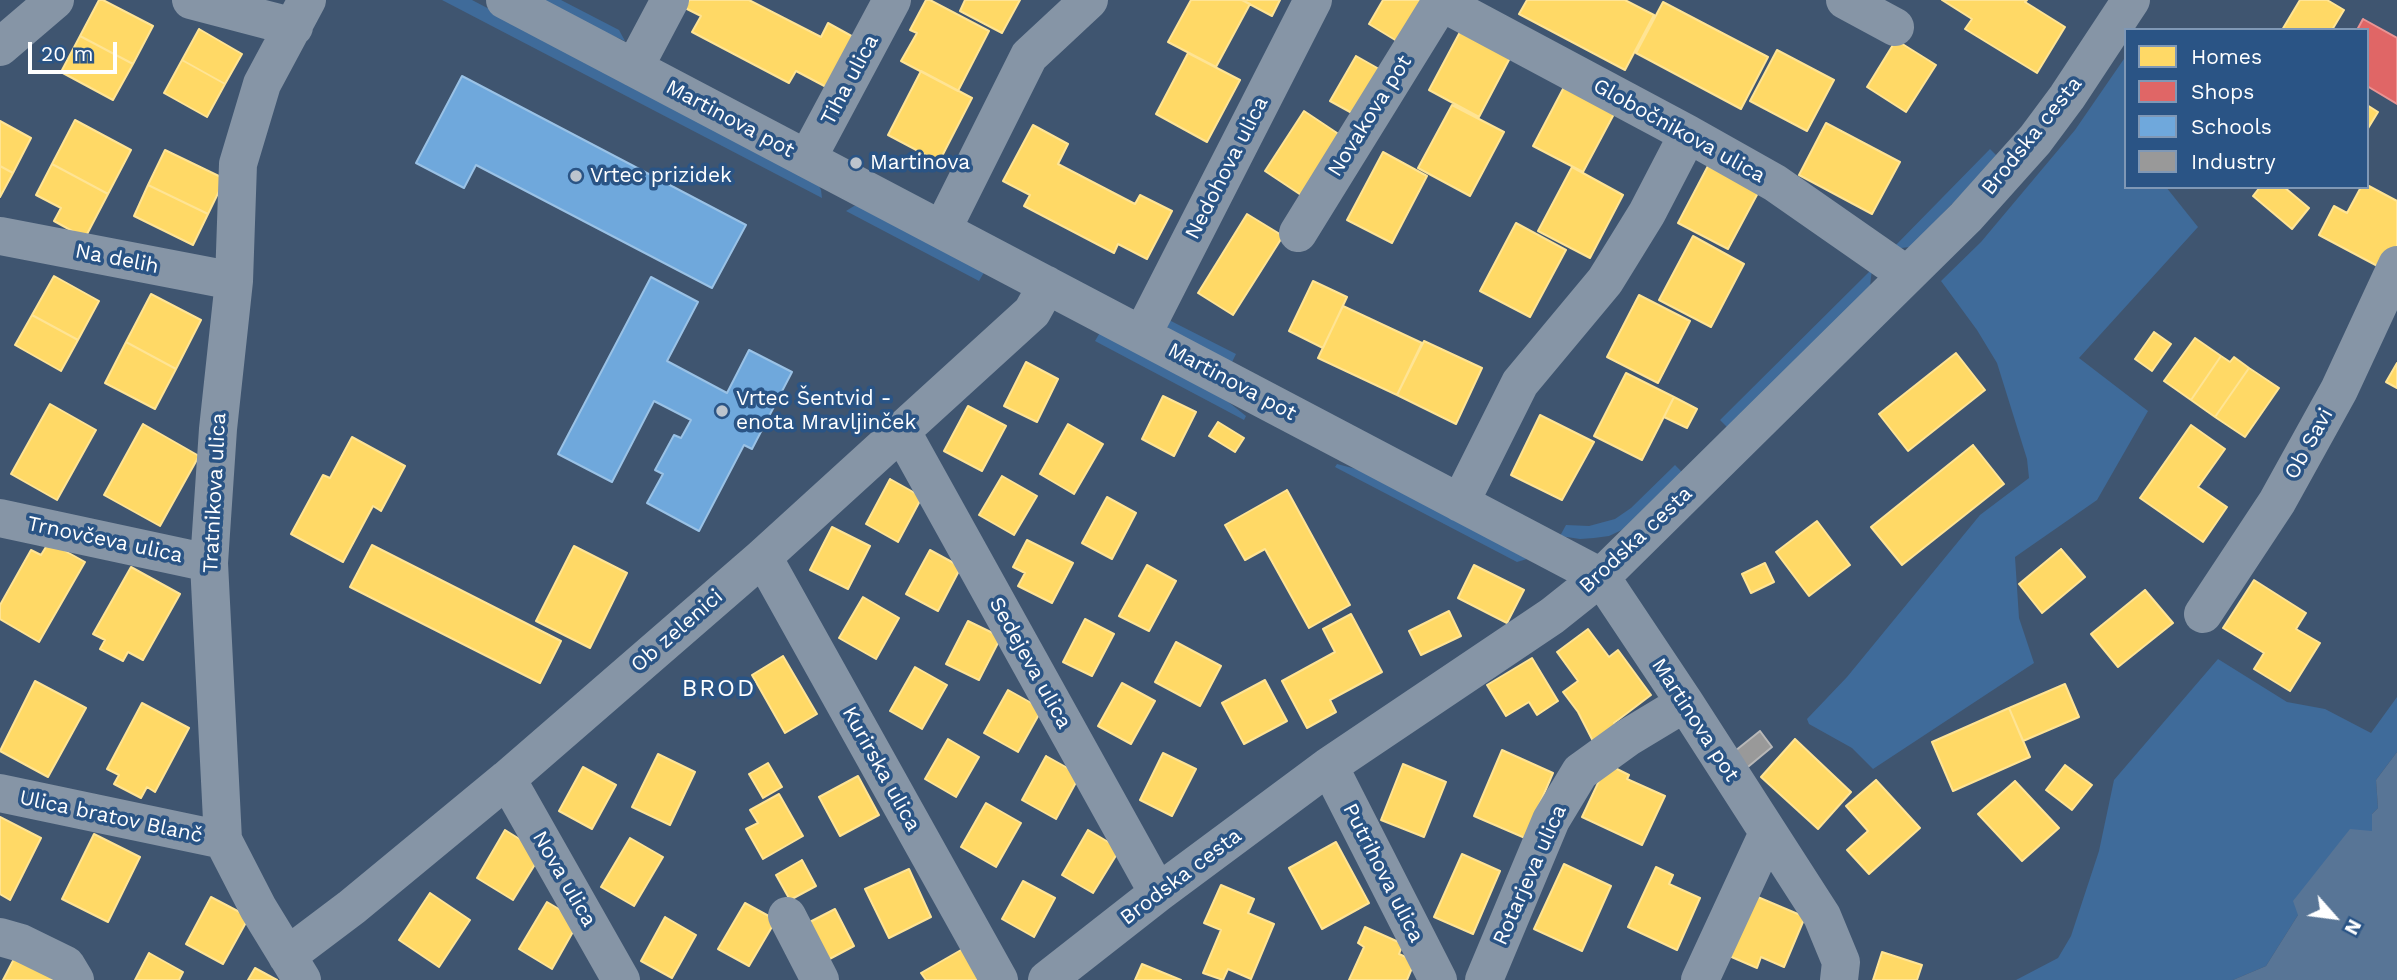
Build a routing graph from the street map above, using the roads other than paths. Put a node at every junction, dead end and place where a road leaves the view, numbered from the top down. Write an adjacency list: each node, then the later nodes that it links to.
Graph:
1 (55, 0): 13 (street)
2 (191, 0): 11 (street)
3 (505, 0): 14 (street, Martinova pot)
4 (670, 0): 14 (street)
5 (892, 0): 16 (street, Tiha ulica)
6 (1090, 0): 17 (street)
7 (1313, 0): 24 (street, Nedohova ulica)
8 (1845, 0): 12 (street)
9 (2131, 0): 21 (street, Brodska cesta)
10 (1441, 1): 15 (street, Globočnikova ulica); 18 (street, Novakova pot)
11 (301, 13): 22 (street, Tratnikova ulica)
12 (1895, 27)
13 (0, 47)
14 (634, 68): 16 (street, Martinova pot)
15 (1688, 134): 21 (street, Globočnikova ulica); 26 (street)
16 (807, 159): 17 (street, Martinova pot)
17 (942, 230): 23 (street, Martinova pot)
18 (1298, 233)
19 (0, 236): 22 (street, Na delih)
20 (2397, 265): 31 (street, Ob Savi)
21 (1908, 275): 30 (street, Brodska cesta)
22 (233, 281): 29 (street, Tratnikova ulica)
23 (1047, 285): 24 (street, Martinova pot); 25 (street, Ob zelenici)
24 (1142, 335): 26 (street, Martinova pot)
25 (902, 432): 28 (street, Ob zelenici); 38 (street, Sedejeva ulica)
26 (1460, 503): 30 (street, Martinova pot)
27 (0, 517): 29 (street, Trnovčeva ulica)
28 (763, 557): 34 (street, Ob zelenici); 47 (street, Kurirska ulica)
29 (209, 563): 37 (street, Tratnikova ulica)
30 (1601, 577): 32 (street, Martinova pot); 33 (street, Brodska cesta)
31 (2203, 614)
32 (1685, 703): 36 (street, Martinova pot); 48 (street, Rotarjeva ulica)
33 (1329, 766): 38 (street, Brodska cesta); 43 (street, Putrihova ulica)
34 (507, 779): 41 (street, Ob zelenici); 45 (street, Nova ulica)
35 (0, 793): 37 (street, Ulica bratov Blanč)
36 (1767, 835): 49 (street); 50 (street, Martinova pot)
37 (223, 840): 41 (street, Tratnikova ulica)
38 (1158, 893): 42 (street, Brodska cesta)
39 (787, 916): 46 (street)
40 (0, 937): 44 (street)
41 (295, 968)
42 (1059, 976)
43 (1433, 977)
44 (75, 980)
45 (621, 980)
46 (820, 980)
47 (999, 980)
48 (1484, 980)
49 (1700, 980)
50 (1839, 980)

